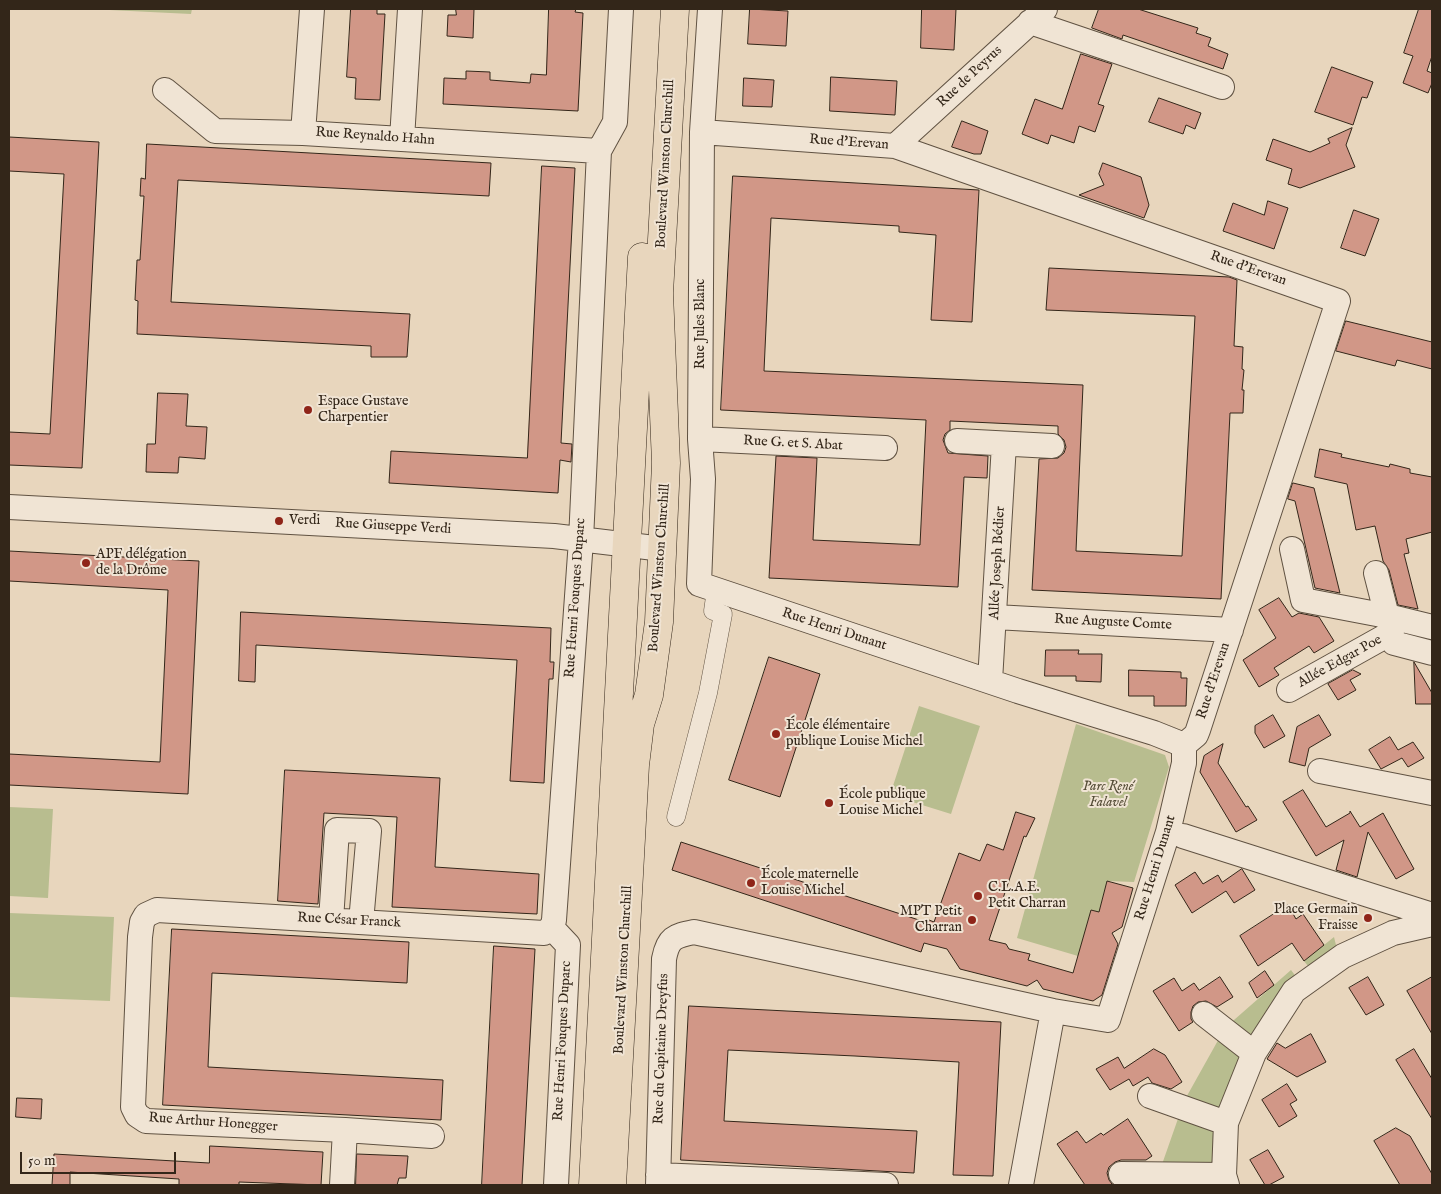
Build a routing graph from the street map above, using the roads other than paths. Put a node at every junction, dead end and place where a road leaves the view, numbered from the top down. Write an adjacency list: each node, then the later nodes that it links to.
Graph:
1 (312, 9): 11 (street)
2 (410, 9): 12 (street)
3 (621, 9): 14 (street, Rue Henri Fouques Duparc)
4 (656, 9): 22 (main road, Boulevard Winston Churchill)
5 (675, 9): 23 (main road, Boulevard Winston Churchill)
6 (710, 9): 10 (street, Rue Jules Blanc)
7 (1037, 15): 8 (street); 13 (street, Rue de Peyrus)
8 (1222, 87)
9 (165, 90): 11 (street, Rue Reynaldo Hahn)
10 (702, 132): 13 (street, Rue d'Erevan); 15 (street, Rue Jules Blanc)
11 (303, 133): 12 (street, Rue Reynaldo Hahn)
12 (402, 139): 14 (street, Rue Reynaldo Hahn)
13 (895, 146): 31 (street, Rue d'Erevan)
14 (598, 151): 21 (street, Rue Henri Fouques Duparc)
15 (700, 439): 19 (street, Rue G. et S. Abat); 26 (street, Rue Jules Blanc)
16 (958, 441): 17 (street)
17 (1004, 444): 18 (street); 28 (street, Allée Joseph Bédier)
18 (1052, 446)
19 (885, 448)
20 (9, 508): 21 (street, Rue Giuseppe Verdi)
21 (581, 540): 22 (street, Rue Giuseppe Verdi); 45 (street, Rue Henri Fouques Duparc)
22 (626, 545): 23 (street, Rue Giuseppe Verdi); 60 (main road, Boulevard Winston Churchill)
23 (663, 549): 61 (main road, Boulevard Winston Churchill)
24 (1292, 549): 29 (street, Allée Edgar Poe)
25 (1376, 573): 29 (street, Allée Edgar Poe)
26 (716, 590): 27 (street, Rue Jules Blanc); 38 (street)
27 (750, 602): 33 (street, Rue Henri Dunant)
28 (995, 617): 31 (street, Rue Auguste Comte); 33 (street, Allée Joseph Bédier)
29 (1389, 625): 30 (street, Allée Edgar Poe); 32 (street, Allée Edgar Poe); 34 (street, Allée Edgar Poe)
30 (1432, 626)
31 (1231, 630): 35 (street, Rue d'Erevan)
32 (1432, 653)
33 (990, 681): 35 (street, Rue Henri Dunant)
34 (1289, 690)
35 (1184, 745): 39 (street, Rue Henri Dunant)
36 (1320, 771): 37 (street)
37 (1432, 793)
38 (676, 817)
39 (1175, 834): 40 (street); 47 (street, Rue Henri Dunant)
40 (1432, 914)
41 (146, 915): 42 (street, Rue César Franck); 52 (street, Rue Arthur Honegger)
42 (331, 920): 43 (street, Rue César Franck); 43 (street)
43 (361, 922): 45 (street, Rue César Franck)
44 (1432, 924): 49 (street)
45 (552, 928): 59 (street, Rue Henri Fouques Duparc)
46 (694, 932): 47 (street, Rue Henri Dunant); 55 (street, Rue du Capitaine Dreyfus)
47 (1053, 1011): 63 (street)
48 (1204, 1014): 49 (street)
49 (1254, 1053): 51 (street)
50 (1150, 1096): 51 (street)
51 (1226, 1123): 56 (street)
52 (344, 1130): 53 (street, Rue Arthur Honegger); 58 (street)
53 (432, 1136)
54 (1120, 1174): 56 (street)
55 (658, 1180): 57 (street)
56 (1226, 1180)
57 (855, 1184): 62 (street)
58 (342, 1185)
59 (556, 1185)
60 (593, 1185)
61 (612, 1185)
62 (886, 1185)
63 (1021, 1185)

